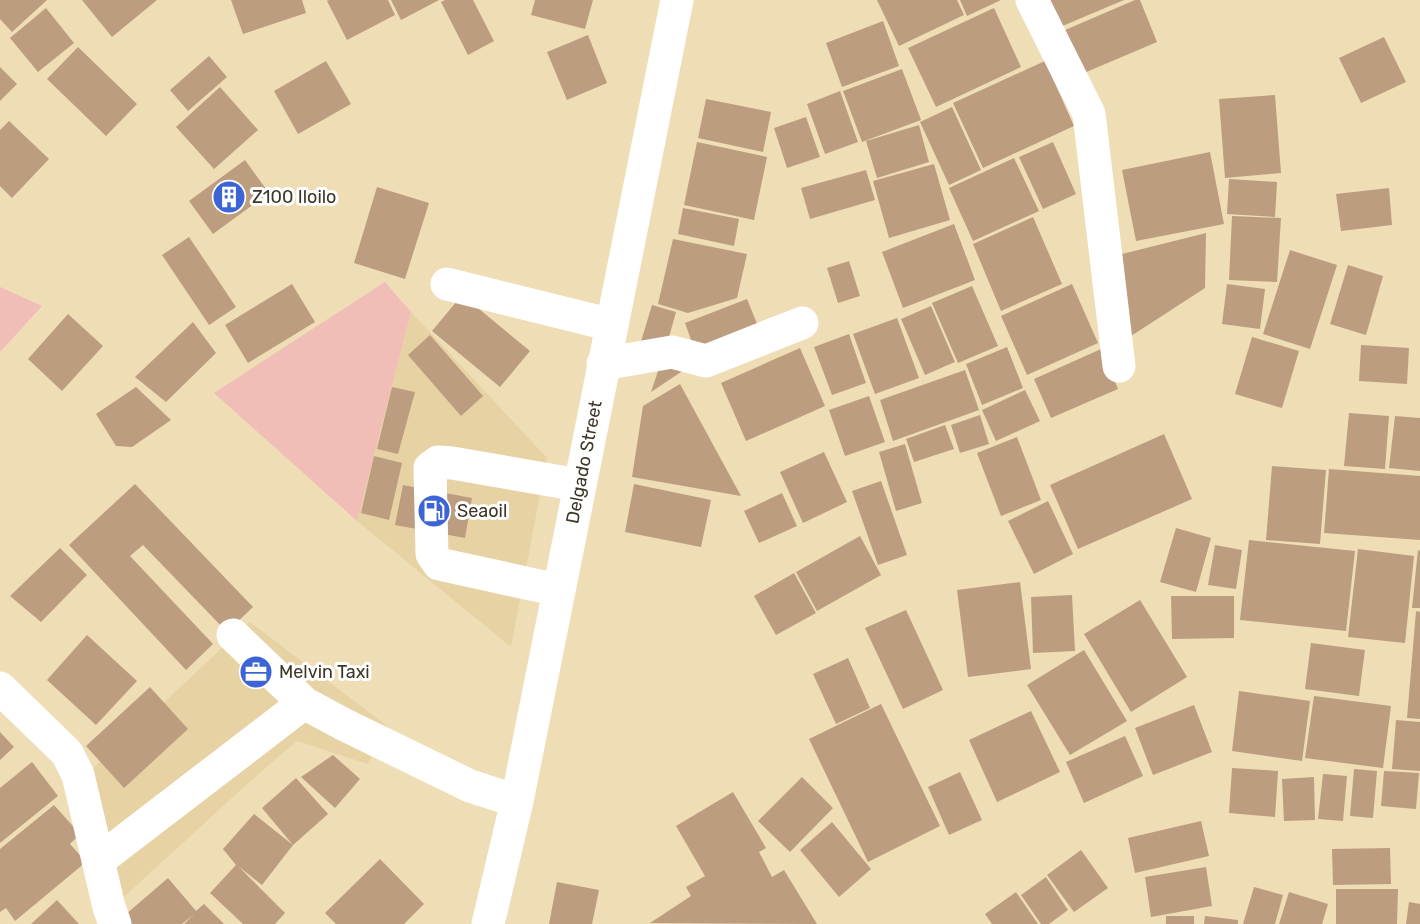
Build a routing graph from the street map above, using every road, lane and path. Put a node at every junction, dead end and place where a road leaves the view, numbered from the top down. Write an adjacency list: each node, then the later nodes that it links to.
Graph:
1 (677, 0): 5 (street, Delgado Street)
2 (1032, 0): 7 (street)
3 (447, 284): 5 (street)
4 (802, 323): 6 (street)
5 (612, 325): 6 (street, Delgado Street)
6 (603, 364): 8 (street, Delgado Street)
7 (1119, 366)
8 (579, 485): 9 (street, Delgado Street); 9 (street)
9 (558, 590): 13 (street, Delgado Street)
10 (233, 635): 12 (street)
11 (0, 687): 14 (street)
12 (304, 703): 13 (street); 14 (street)
13 (516, 801): 16 (street, Delgado Street)
14 (98, 861): 15 (street)
15 (115, 924)
16 (488, 924)

